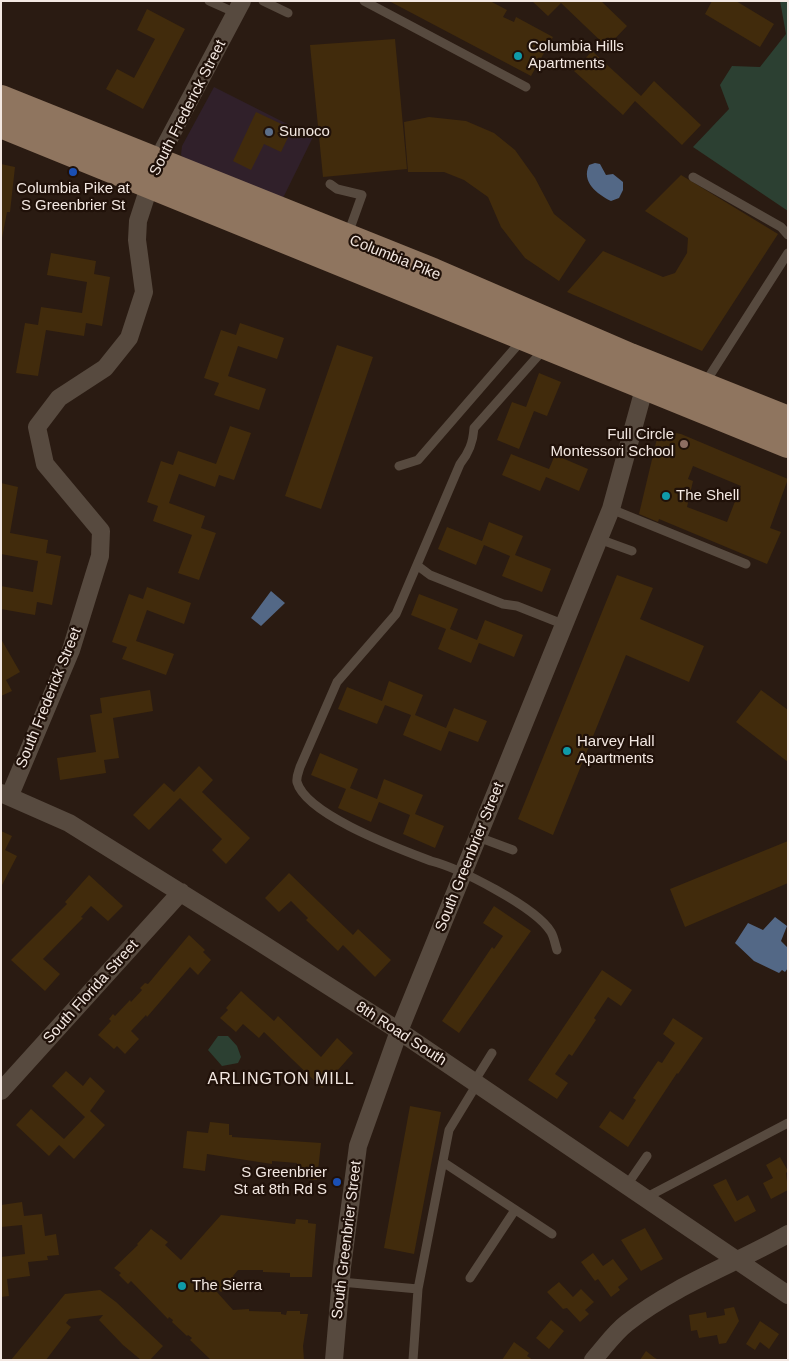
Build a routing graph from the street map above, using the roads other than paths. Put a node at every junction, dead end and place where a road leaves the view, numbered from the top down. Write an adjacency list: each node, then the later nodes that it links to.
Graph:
1 (209, 1): 4 (lane)
2 (264, 1): 5 (lane)
3 (364, 1): 6 (lane)
4 (239, 7): 9 (street, South Frederick Street)
5 (288, 13)
6 (526, 87)
7 (1, 99): 9 (main road, Columbia Pike)
8 (1, 124): 9 (main road, Columbia Pike)
9 (154, 174): 13 (main road, Columbia Pike); 27 (street, South Frederick Street)
10 (693, 177): 12 (lane)
11 (330, 184): 13 (lane)
12 (788, 235)
13 (343, 249): 15 (main road, Columbia Pike); 16 (main road, Columbia Pike)
14 (788, 253): 17 (lane)
15 (536, 341): 16 (main road, Columbia Pike); 20 (lane); 25 (lane)
16 (648, 376): 17 (main road, Columbia Pike); 21 (street, South Greenbrier Street)
17 (697, 396): 18 (main road, Columbia Pike); 19 (main road, Columbia Pike)
18 (788, 420)
19 (788, 444)
20 (399, 466)
21 (612, 509): 22 (street, South Greenbrier Street); 24 (lane)
22 (599, 539): 23 (lane); 26 (street, South Greenbrier Street)
23 (632, 551)
24 (746, 564)
25 (418, 566): 26 (lane); 30 (lane)
26 (565, 625): 28 (street, South Greenbrier Street)
27 (6, 794): 31 (street, 8th Road South)
28 (478, 837): 29 (lane); 30 (street, South Greenbrier Street)
29 (513, 850)
30 (464, 874): 32 (lane); 33 (street, South Greenbrier Street)
31 (181, 892): 33 (street, 8th Road South); 36 (street, South Florida Street)
32 (557, 950)
33 (399, 1032): 35 (street, 8th Road South); 47 (street, South Greenbrier Street)
34 (492, 1053): 35 (lane)
35 (475, 1083): 39 (lane); 40 (street, 8th Road South)
36 (1, 1091)
37 (788, 1123): 41 (lane)
38 (647, 1156): 40 (lane)
39 (442, 1162): 42 (lane); 48 (lane)
40 (626, 1185): 41 (street, 8th Road South)
41 (645, 1198): 45 (street, 8th Road South)
42 (515, 1210): 43 (lane); 46 (lane)
43 (552, 1234)
44 (788, 1234): 45 (street)
45 (735, 1260): 49 (street, 8th Road South); 52 (street)
46 (470, 1278)
47 (341, 1282): 48 (lane); 50 (street, South Greenbrier Street)
48 (418, 1288): 51 (lane)
49 (788, 1295)
50 (334, 1360)
51 (413, 1360)
52 (593, 1360)

